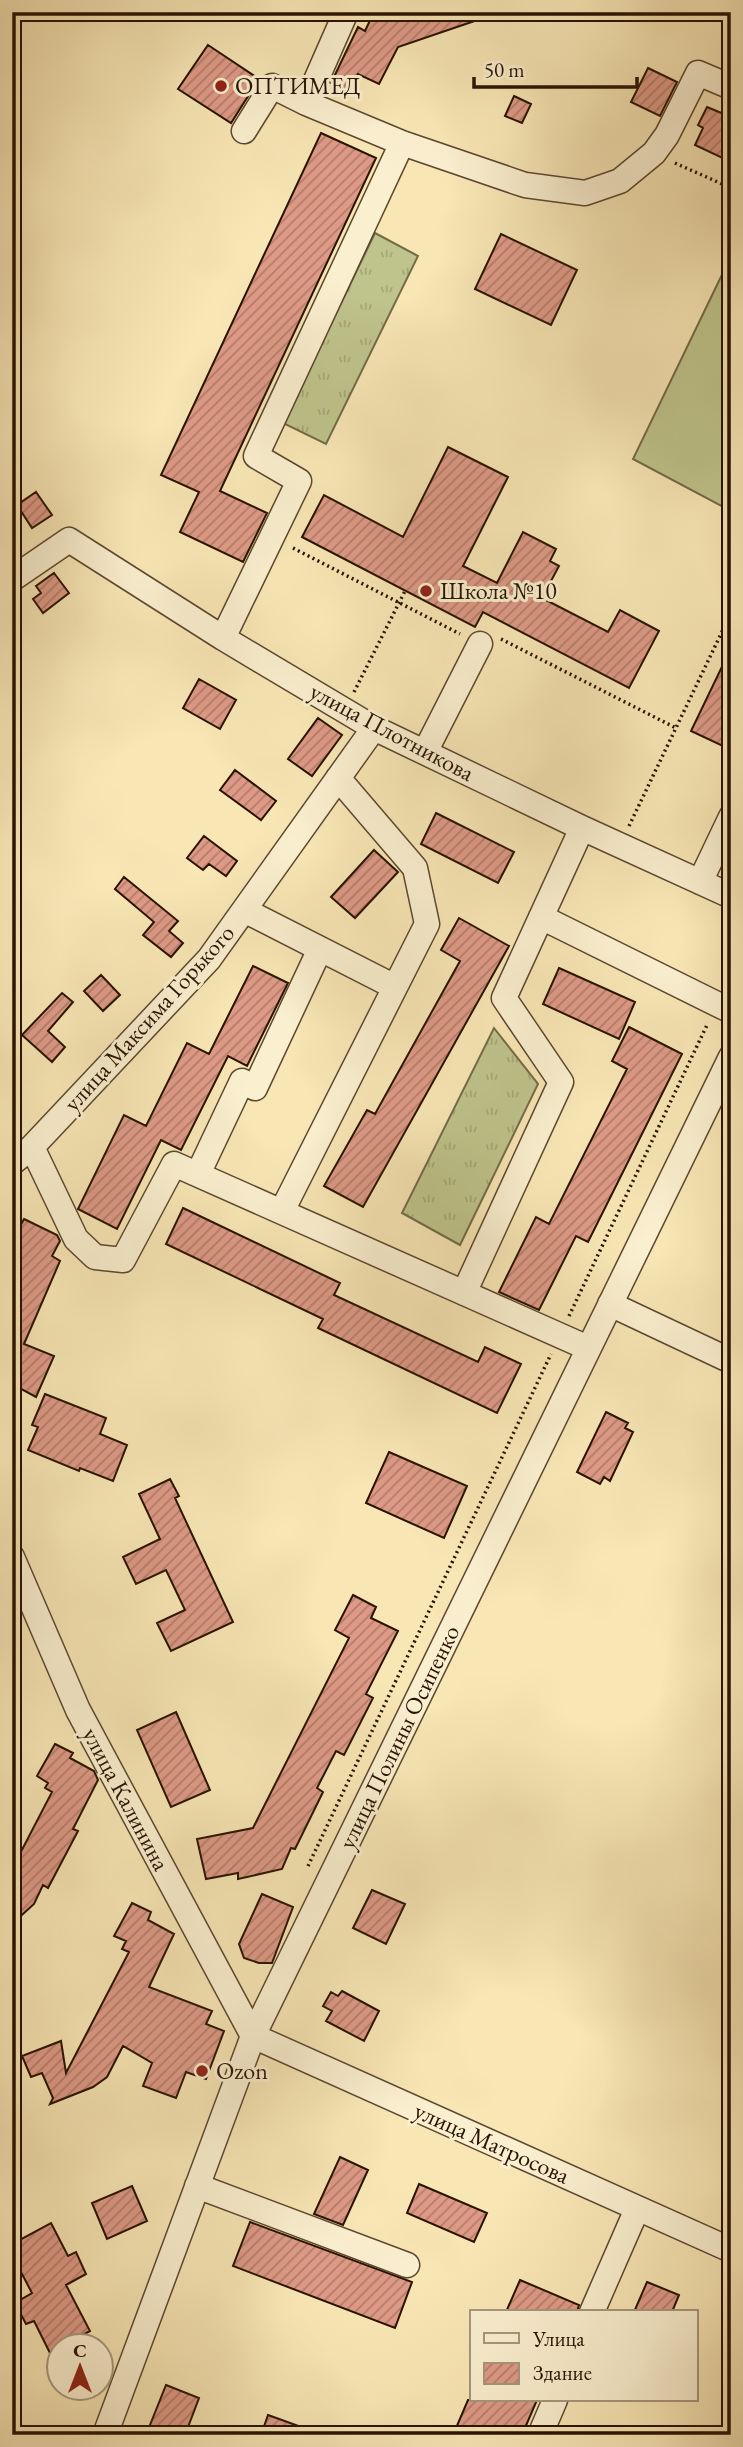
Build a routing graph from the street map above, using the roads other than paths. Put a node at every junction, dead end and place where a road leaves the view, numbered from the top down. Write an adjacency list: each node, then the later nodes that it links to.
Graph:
1 (346, 12): 3 (street)
2 (731, 87): 5 (street)
3 (306, 103): 4 (street); 5 (street)
4 (244, 131)
5 (402, 143): 7 (street)
6 (12, 579): 7 (street, улица Плотникова)
7 (223, 638): 9 (street, улица Плотникова)
8 (480, 644): 10 (street)
9 (374, 728): 10 (street, улица Плотникова); 11 (street, улица Максима Горького)
10 (425, 752): 13 (street, улица Плотникова)
11 (338, 778): 16 (street, улица Максима Горького); 19 (street)
12 (731, 817): 14 (street)
13 (582, 828): 14 (street, улица Плотникова); 17 (street)
14 (700, 882): 15 (street, улица Плотникова)
15 (731, 896)
16 (244, 910): 18 (street); 22 (street, улица Максима Горького)
17 (541, 917): 20 (street); 26 (street)
18 (320, 949): 19 (street); 24 (street)
19 (395, 988): 25 (street)
20 (724, 1008)
21 (731, 1056): 27 (street, улица Полины Осипенко)
22 (32, 1147): 23 (street, улица Максима Горького); 24 (street)
23 (12, 1163)
24 (198, 1174): 25 (street)
25 (282, 1211): 26 (street)
26 (464, 1293): 28 (street)
27 (610, 1304): 28 (street, улица Полины Осипенко); 29 (street)
28 (588, 1348): 31 (street, улица Полины Осипенко)
29 (731, 1361)
30 (12, 1557): 31 (street, улица Калинина)
31 (253, 2036): 32 (street, улица Полины Осипенко); 33 (street, улица Матросова)
32 (197, 2186): 35 (street); 38 (street, улица Полины Осипенко)
33 (637, 2208): 34 (street, улица Матросова); 36 (street)
34 (731, 2250)
35 (407, 2265)
36 (593, 2310)
37 (554, 2402): 39 (street)
38 (106, 2435)
39 (540, 2435)

